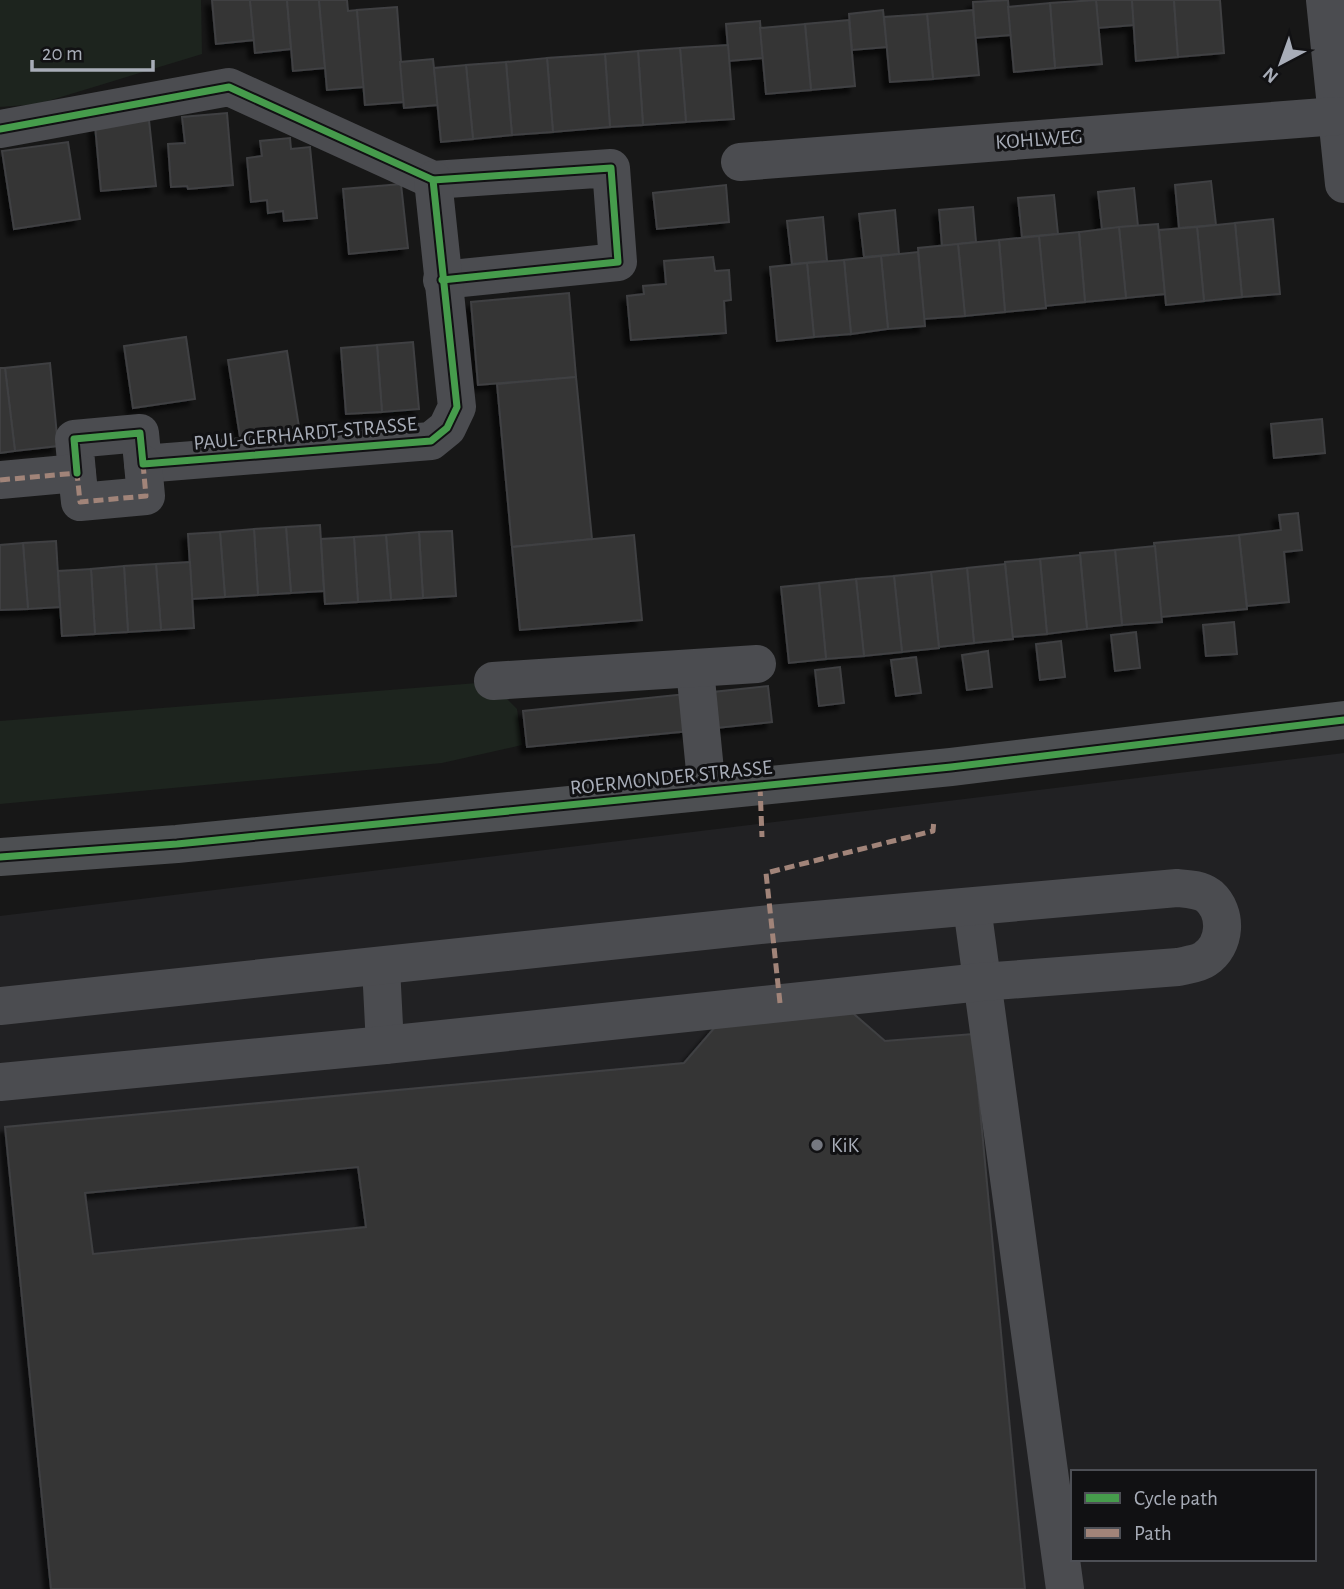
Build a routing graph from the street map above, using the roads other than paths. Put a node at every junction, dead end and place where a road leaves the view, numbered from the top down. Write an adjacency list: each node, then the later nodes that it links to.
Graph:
1 (1325, 0): 2 (street)
2 (1337, 116): 4 (street, KOHLWEG); 6 (street)
3 (0, 129): 5 (street)
4 (740, 162)
5 (433, 180): 7 (street, PAUL-GERHARDT-STRASSE); 7 (street)
6 (1344, 184)
7 (442, 280): 8 (street, PAUL-GERHARDT-STRASSE)
8 (0, 480)
9 (757, 664): 10 (street)
10 (695, 669): 11 (street); 13 (street)
11 (494, 681)
12 (1344, 720): 13 (main road, ROERMONDER STRASSE)
13 (707, 791): 14 (main road, ROERMONDER STRASSE)
14 (0, 856)
15 (972, 907): 16 (street); 17 (street); 17 (street)
16 (382, 967): 18 (street); 19 (street)
17 (981, 982): 19 (street); 21 (street)
18 (0, 1006)
19 (385, 1045): 20 (street)
20 (0, 1082)
21 (1065, 1589)

